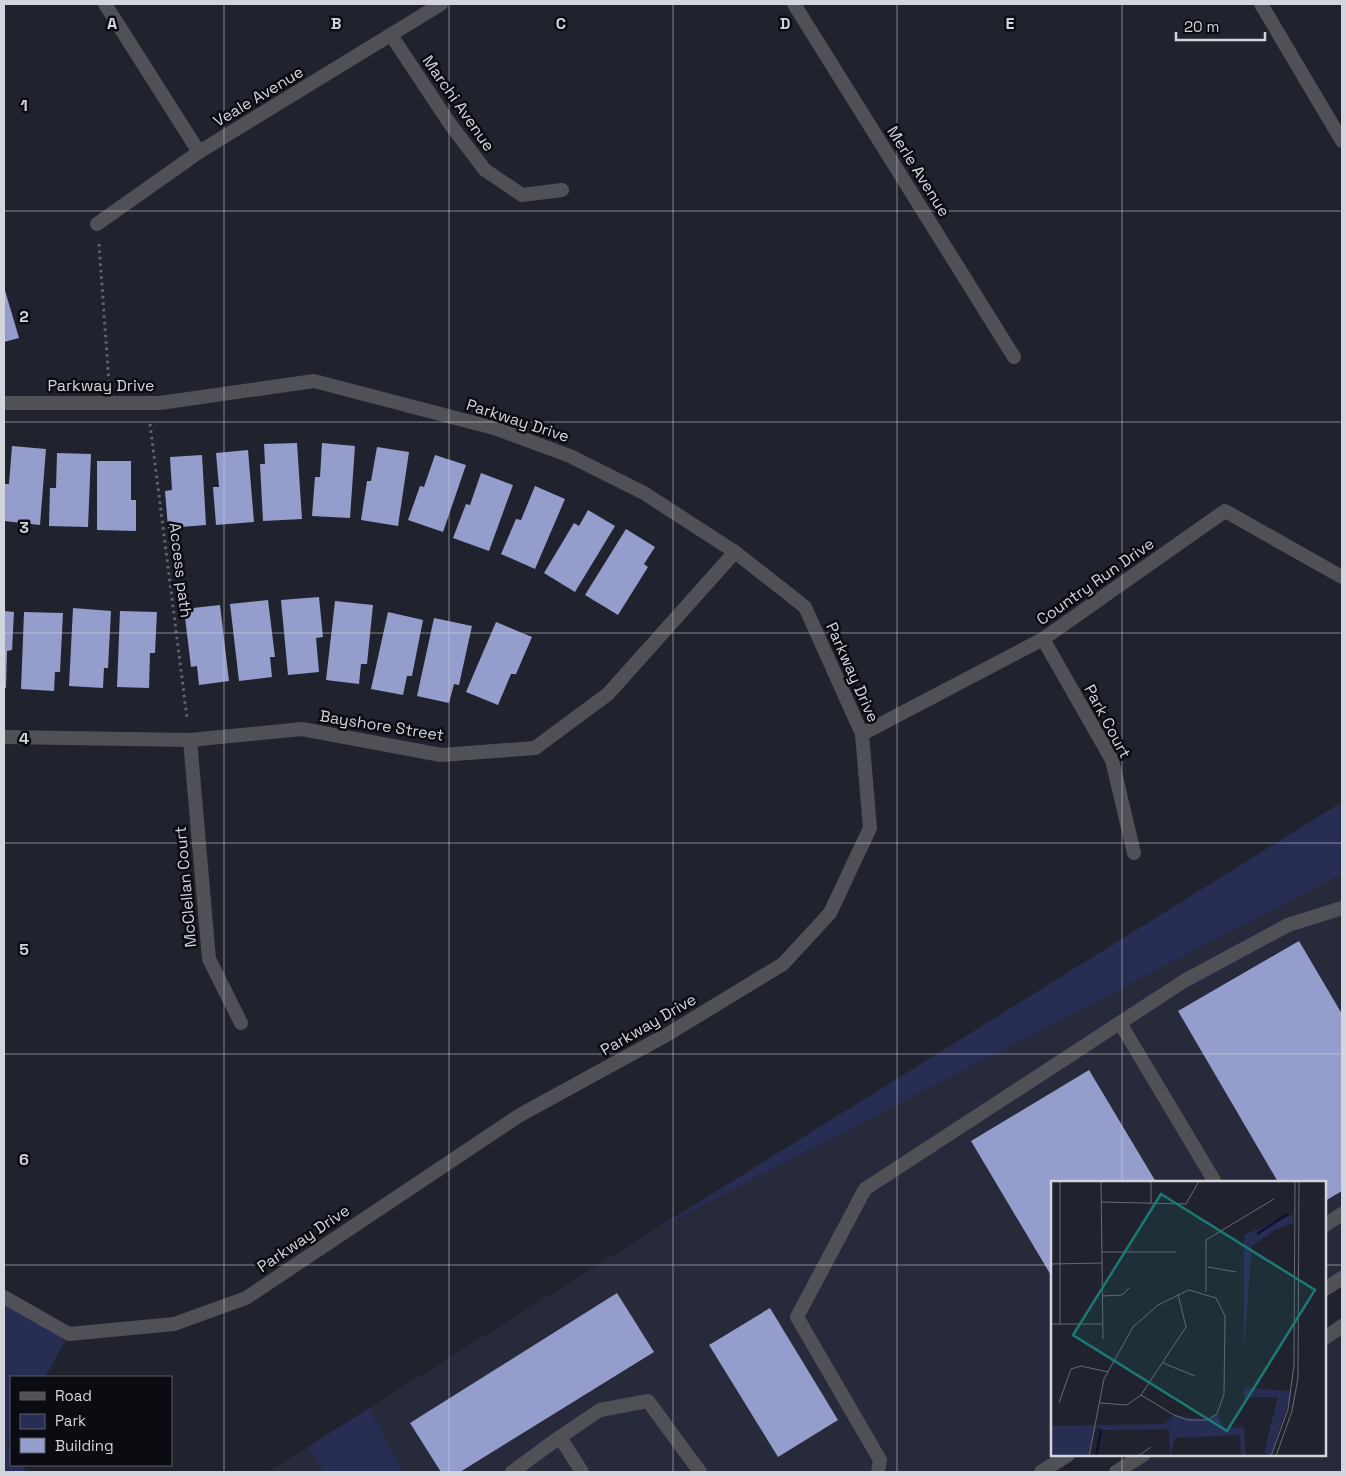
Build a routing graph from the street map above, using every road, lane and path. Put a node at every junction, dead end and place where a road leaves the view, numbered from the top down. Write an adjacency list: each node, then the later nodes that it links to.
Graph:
1 (105, 4): 7 (street)
2 (441, 4): 5 (street, Veale Avenue)
3 (794, 4): 10 (street, Merle Avenue)
4 (1261, 4): 6 (street)
5 (391, 35): 7 (street, Veale Avenue); 8 (street, Marchi Avenue)
6 (1342, 141)
7 (199, 152): 9 (street, Veale Avenue)
8 (562, 190)
9 (97, 224): 12 (path)
10 (1014, 357)
11 (4, 403): 12 (street, Parkway Drive)
12 (110, 403): 13 (street, Parkway Drive)
13 (147, 403): 14 (street, Parkway Drive); 19 (path, Access path)
14 (734, 552): 17 (street, Parkway Drive); 19 (street, Bayshore Street)
15 (1342, 577): 16 (street, Country Run Drive)
16 (1043, 639): 17 (street, Country Run Drive); 20 (street, Park Court)
17 (862, 734): 29 (street, Parkway Drive)
18 (4, 737): 19 (street, Bayshore Street)
19 (190, 740): 22 (street, McClellan Court)
20 (1134, 853)
21 (1342, 908): 23 (street)
22 (241, 1022)
23 (1120, 1023): 24 (street); 38 (street)
24 (1214, 1181)
25 (1342, 1214): 26 (street)
26 (1326, 1224)
27 (1342, 1278): 28 (street)
28 (1326, 1288)
29 (4, 1297)
30 (1342, 1326): 31 (street)
31 (1326, 1337)
32 (560, 1437): 35 (street); 36 (street); 37 (street)
33 (1066, 1456): 39 (street)
34 (1141, 1456): 40 (street)
35 (512, 1472)
36 (582, 1472)
37 (700, 1472)
38 (878, 1472)
39 (1041, 1472)
40 (1116, 1472)

